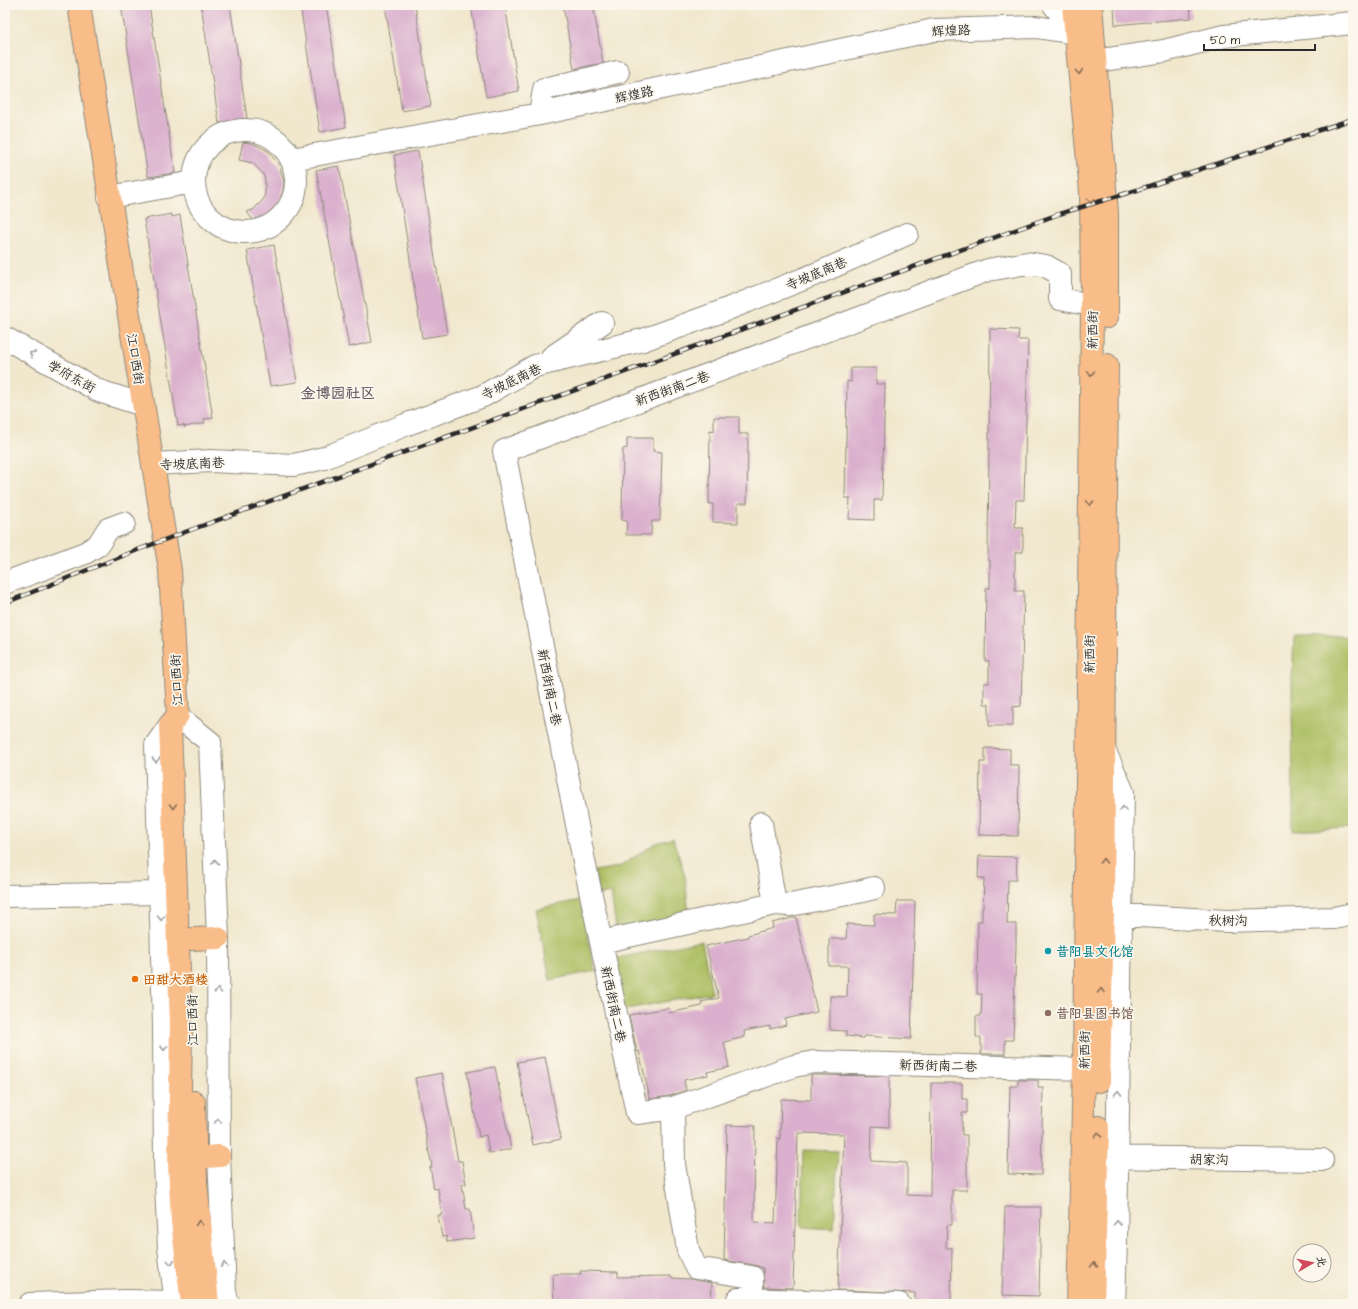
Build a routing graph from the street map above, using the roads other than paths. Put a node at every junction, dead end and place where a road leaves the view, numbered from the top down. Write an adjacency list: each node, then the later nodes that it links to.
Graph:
1 (79, 5): 12 (main road, 江口西街)
2 (1054, 5): 6 (street)
3 (1073, 5): 6 (main road, 新西街)
4 (1091, 5): 7 (main road, 新西街)
5 (1353, 23): 7 (street)
6 (1075, 33): 7 (street); 9 (street, 辉煌路); 14 (main road, 新西街, one-way to 14)
7 (1095, 61): 29 (main road, 新西街, one-way to 7)
8 (618, 72): 9 (street)
9 (540, 114): 10 (street, 辉煌路)
10 (292, 159): 11 (street); 11 (street)
11 (194, 182): 12 (street)
12 (109, 197): 18 (main road, 江口西街)
13 (907, 234): 17 (street, 寺坡底南巷)
14 (1092, 305): 32 (street, 新西街南二巷); 33 (main road, 新西街, one-way to 33)
15 (602, 323): 17 (street)
16 (5, 338): 18 (street, 学府东街, one-way to 16)
17 (535, 366): 19 (street, 寺坡底南巷)
18 (143, 404): 19 (main road, 江口西街)
19 (153, 464): 22 (main road, 江口西街)
20 (124, 523): 21 (street)
21 (5, 583)
22 (178, 721): 25 (street, one-way to 25); 30 (street, one-way to 22); 31 (main road, 江口西街)
23 (761, 823): 27 (street)
24 (874, 888): 27 (street)
25 (160, 893): 26 (street); 31 (street, one-way to 31)
26 (5, 896)
27 (775, 904): 32 (street)
28 (1353, 914): 29 (street, 秋树沟)
29 (1112, 915): 36 (main road, 新西街, one-way to 29)
30 (218, 938): 31 (main road); 35 (street, one-way to 30)
31 (177, 941): 38 (main road, 江口西街); 38 (main road, 江口西街, one-way to 38)
32 (601, 942): 34 (street, 新西街南二巷)
33 (1084, 1069): 34 (street, 新西街南二巷); 43 (main road, 新西街)
34 (673, 1108): 40 (street)
35 (219, 1156): 38 (main road); 39 (street, one-way to 35)
36 (1107, 1158): 37 (street, 胡家沟); 44 (main road, 新西街, one-way to 36); 45 (street, one-way to 36)
37 (1322, 1160)
38 (180, 1162): 39 (main road, 江口西街)
39 (200, 1301): 41 (street)
40 (743, 1301): 42 (street)
41 (30, 1304)
42 (899, 1304)
43 (1078, 1304)
44 (1093, 1304)
45 (1114, 1304)

